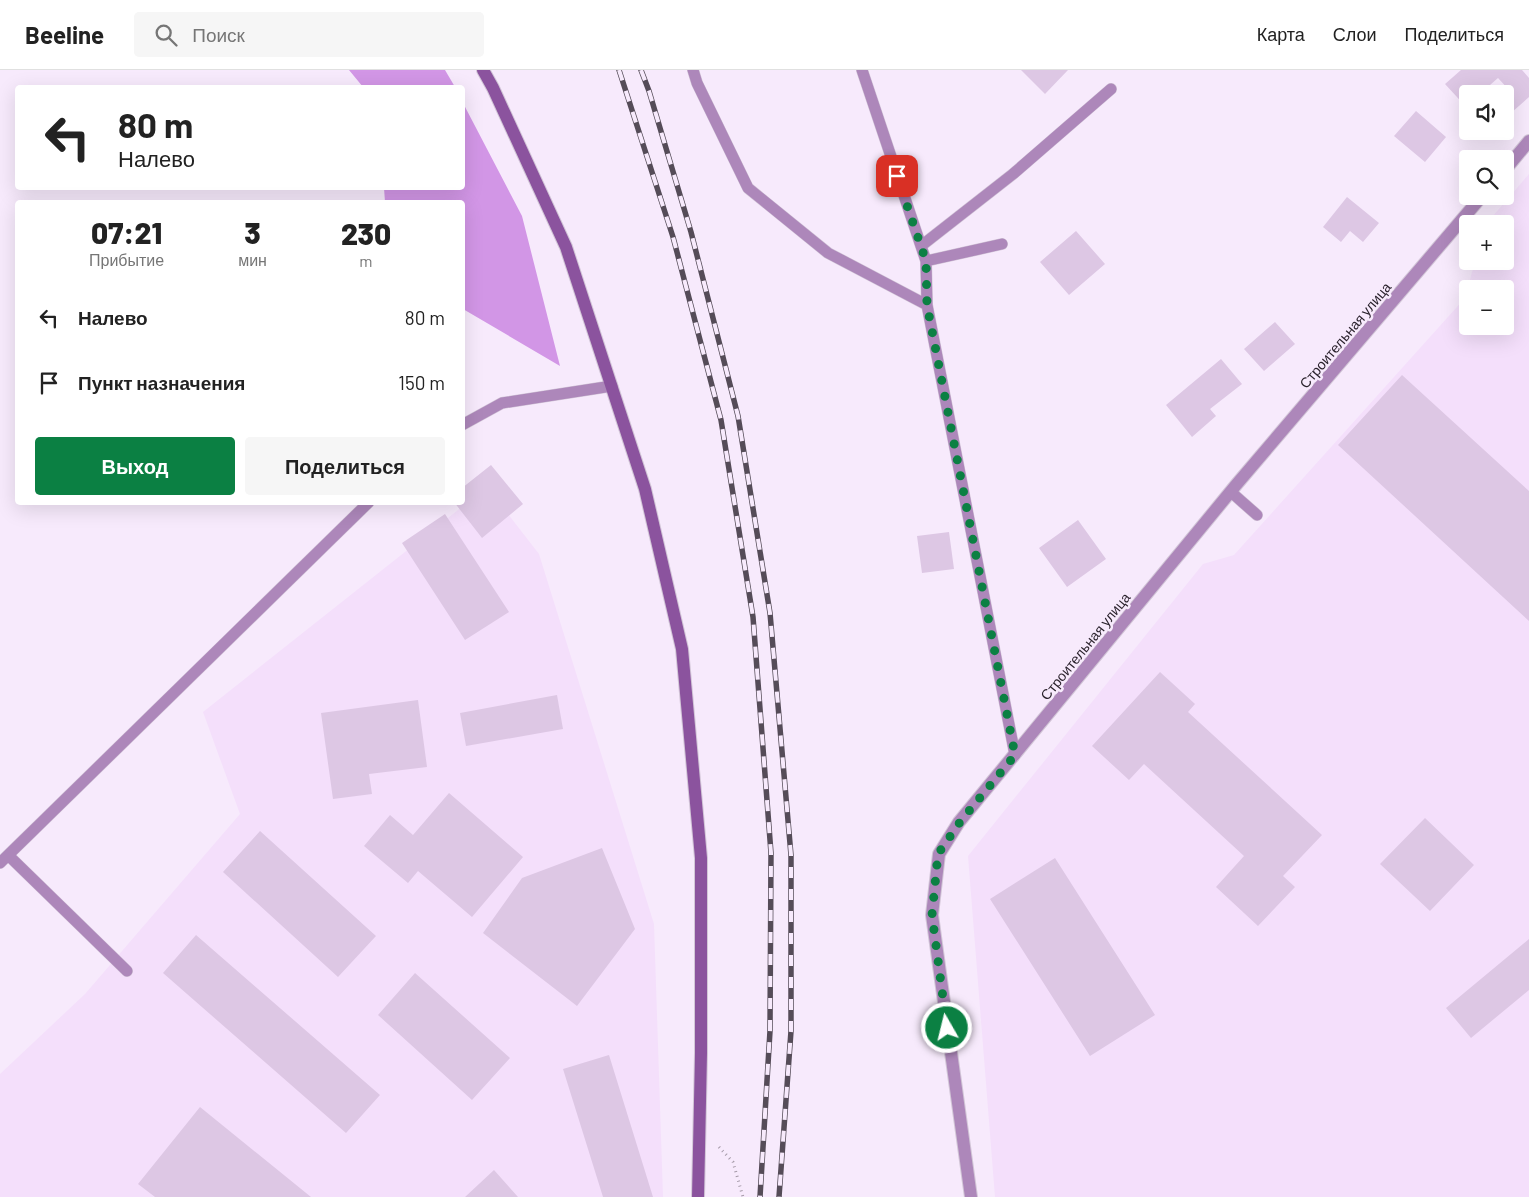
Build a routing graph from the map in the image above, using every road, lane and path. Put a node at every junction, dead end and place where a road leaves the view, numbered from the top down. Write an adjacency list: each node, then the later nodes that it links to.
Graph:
1 (483, 70): 12 (main road)
2 (693, 70): 11 (lane)
3 (862, 70): 9 (lane)
4 (1112, 89): 9 (lane)
5 (1529, 141): 6 (street)
6 (1514, 159)
7 (1474, 205): 14 (street, Строительная улица)
8 (1002, 244): 10 (lane)
9 (921, 246): 10 (lane)
10 (926, 261): 11 (lane)
11 (927, 305): 17 (lane)
12 (612, 386): 13 (lane); 20 (main road)
13 (465, 423)
14 (1231, 492): 16 (lane); 17 (street, Строительная улица)
15 (366, 505): 18 (lane)
16 (1257, 516)
17 (1015, 755): 23 (street, Строительная улица)
18 (4, 859): 19 (lane)
19 (127, 971)
20 (700, 1127): 21 (main road); 22 (path)
21 (698, 1197)
22 (743, 1197)
23 (971, 1197)

